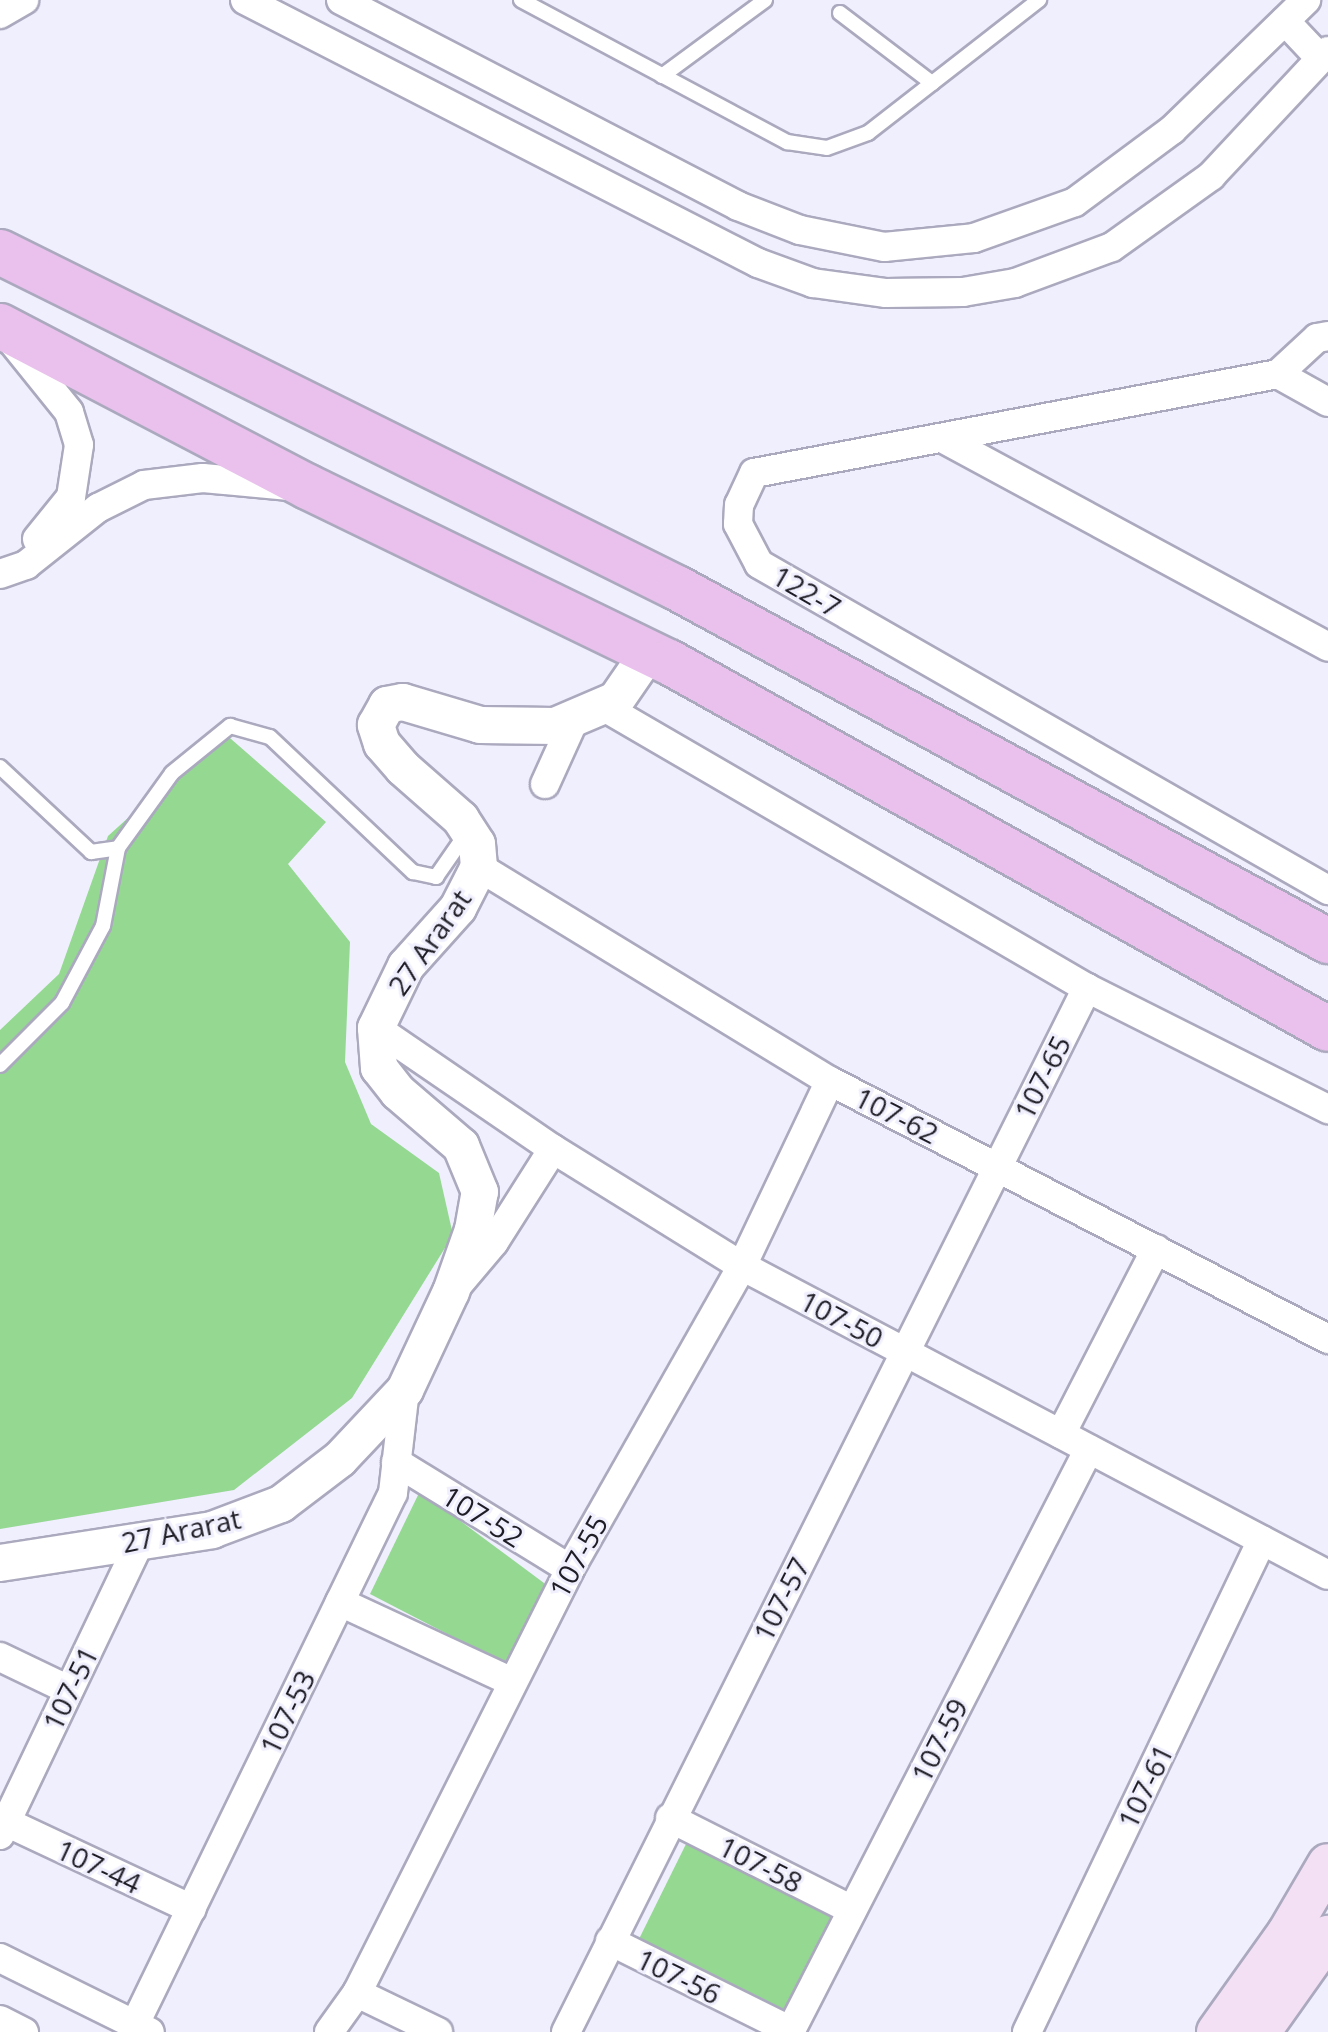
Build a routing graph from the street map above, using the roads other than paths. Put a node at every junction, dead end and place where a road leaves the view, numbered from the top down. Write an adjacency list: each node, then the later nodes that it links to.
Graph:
1 (24, 0): 9 (street)
2 (245, 0): 15 (street)
3 (341, 0): 14 (street)
4 (521, 0): 12 (lane)
5 (765, 0): 12 (lane)
6 (1039, 0): 13 (lane)
7 (1306, 0): 10 (street)
8 (840, 13): 13 (lane)
9 (0, 14)
10 (1285, 21): 11 (street); 16 (street)
11 (1324, 54): 17 (street)
12 (662, 76): 13 (lane)
13 (932, 83)
14 (596, 133): 15 (street); 16 (street)
15 (568, 167): 17 (street)
16 (678, 177): 17 (street)
17 (654, 211)
18 (11, 254): 36 (main road)
19 (0, 326): 24 (main road); 25 (street)
20 (1328, 336): 21 (street)
21 (1278, 374): 22 (street); 23 (street, 122-7)
22 (1328, 402)
23 (942, 438): 27 (street); 35 (street, 122-7)
24 (308, 487): 26 (street); 28 (main road)
25 (0, 560)
26 (0, 574)
27 (1328, 647)
28 (649, 652): 29 (street); 39 (main road)
29 (589, 714): 31 (street); 32 (street, 27 Ararat); 37 (street)
30 (0, 767): 33 (lane)
31 (545, 784)
32 (468, 831): 33 (lane); 34 (street, 27 Ararat)
33 (118, 848): 40 (lane)
34 (479, 867): 38 (street, 27 Ararat); 41 (street, 107-62)
35 (1328, 890)
36 (1328, 941)
37 (1087, 988): 42 (street); 44 (street, 107-65)
38 (376, 1028): 43 (street, 107-50); 47 (street, 27 Ararat)
39 (1328, 1029)
40 (0, 1065)
41 (830, 1081): 44 (street, 107-62); 46 (street, 107-55)
42 (1328, 1109)
43 (553, 1149): 46 (street, 107-50); 47 (street)
44 (997, 1167): 45 (street, 107-62); 49 (street, 107-57)
45 (1156, 1249): 48 (street, 107-62); 51 (street)
46 (742, 1266): 49 (street, 107-50); 57 (street, 107-55)
47 (451, 1292): 50 (street, 27 Ararat)
48 (1328, 1339)
49 (905, 1352): 51 (street, 107-50); 63 (street, 107-57)
50 (405, 1390): 53 (street, 107-53); 55 (street, 27 Ararat)
51 (1061, 1434): 52 (street, 107-50)
52 (1089, 1449): 54 (street, 107-50); 67 (street, 107-59)
53 (396, 1462): 57 (street, 107-52); 59 (street, 107-53)
54 (1262, 1540): 58 (street, 107-50); 80 (street, 107-61)
55 (140, 1541): 56 (street, 27 Ararat); 62 (street, 107-51)
56 (0, 1563)
57 (570, 1569): 61 (street, 107-55)
58 (1328, 1575)
59 (340, 1602): 61 (street); 66 (street, 107-53)
60 (0, 1657): 62 (street)
61 (512, 1682): 72 (street, 107-55)
62 (69, 1690): 64 (street, 107-51)
63 (670, 1818): 67 (street, 107-58); 69 (street, 107-57)
64 (3, 1828): 66 (street, 107-44)
65 (1328, 1864): 81 (main road)
66 (192, 1909): 74 (street, 107-53)
67 (852, 1910): 79 (street, 107-59)
68 (1328, 1936): 71 (main road)
69 (610, 1941): 78 (street, 107-57); 79 (street, 107-56)
70 (0, 1958): 74 (street)
71 (1314, 1974): 82 (main road)
72 (357, 1993): 76 (street, 107-55); 77 (street)
73 (0, 2020): 75 (street)
74 (143, 2028)
75 (24, 2032)
76 (329, 2032)
77 (438, 2032)
78 (566, 2032)
79 (790, 2032)
80 (1027, 2032)
81 (1217, 2032)
82 (1260, 2032)

